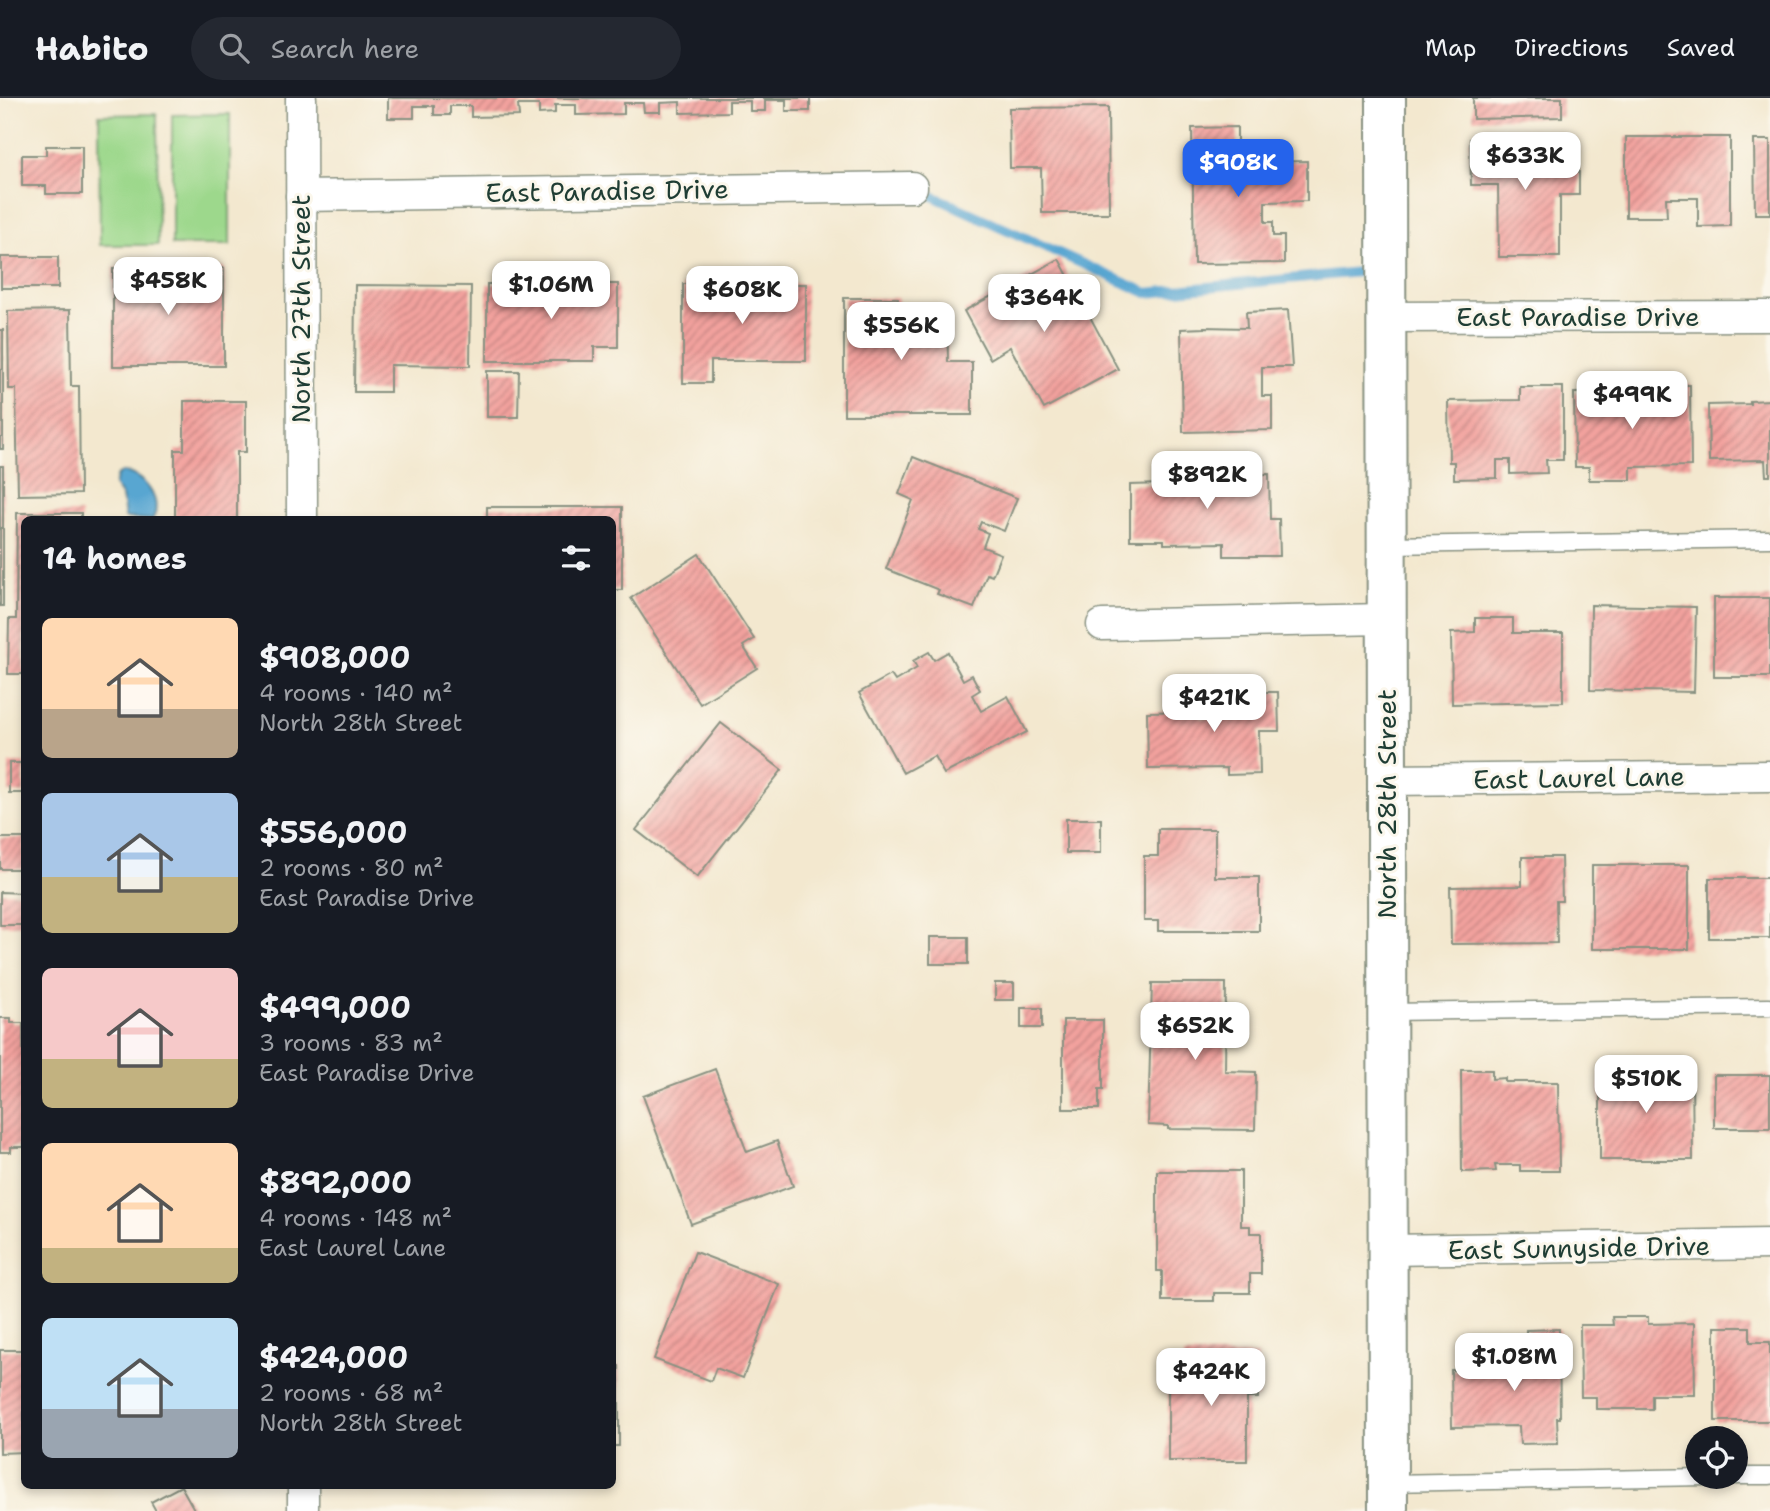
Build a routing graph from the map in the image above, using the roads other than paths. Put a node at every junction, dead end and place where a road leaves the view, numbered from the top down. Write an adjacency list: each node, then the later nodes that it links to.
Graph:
1 (301, 98): 4 (street, North 27th Street)
2 (1385, 98): 6 (street, North 28th Street)
3 (912, 187): 4 (street, East Paradise Drive)
4 (301, 196): 7 (street, North 27th Street)
5 (1770, 316): 6 (street, East Paradise Drive)
6 (1385, 317): 9 (street, North 28th Street)
7 (302, 516)
8 (1770, 539): 9 (lane)
9 (1387, 545): 10 (street, North 28th Street)
10 (1386, 619): 11 (street); 13 (street, North 28th Street)
11 (1102, 625)
12 (1770, 776): 13 (street, East Laurel Lane)
13 (1387, 780): 15 (street, North 28th Street)
14 (1770, 1007): 15 (lane)
15 (1388, 1012): 17 (street, North 28th Street)
16 (1770, 1244): 17 (street, East Sunnyside Drive)
17 (1388, 1250): 22 (street, North 28th Street)
18 (1748, 1476): 19 (lane)
19 (1770, 1476)
20 (1685, 1478): 22 (lane)
21 (303, 1489): 23 (street)
22 (1388, 1497)
23 (303, 1511)

